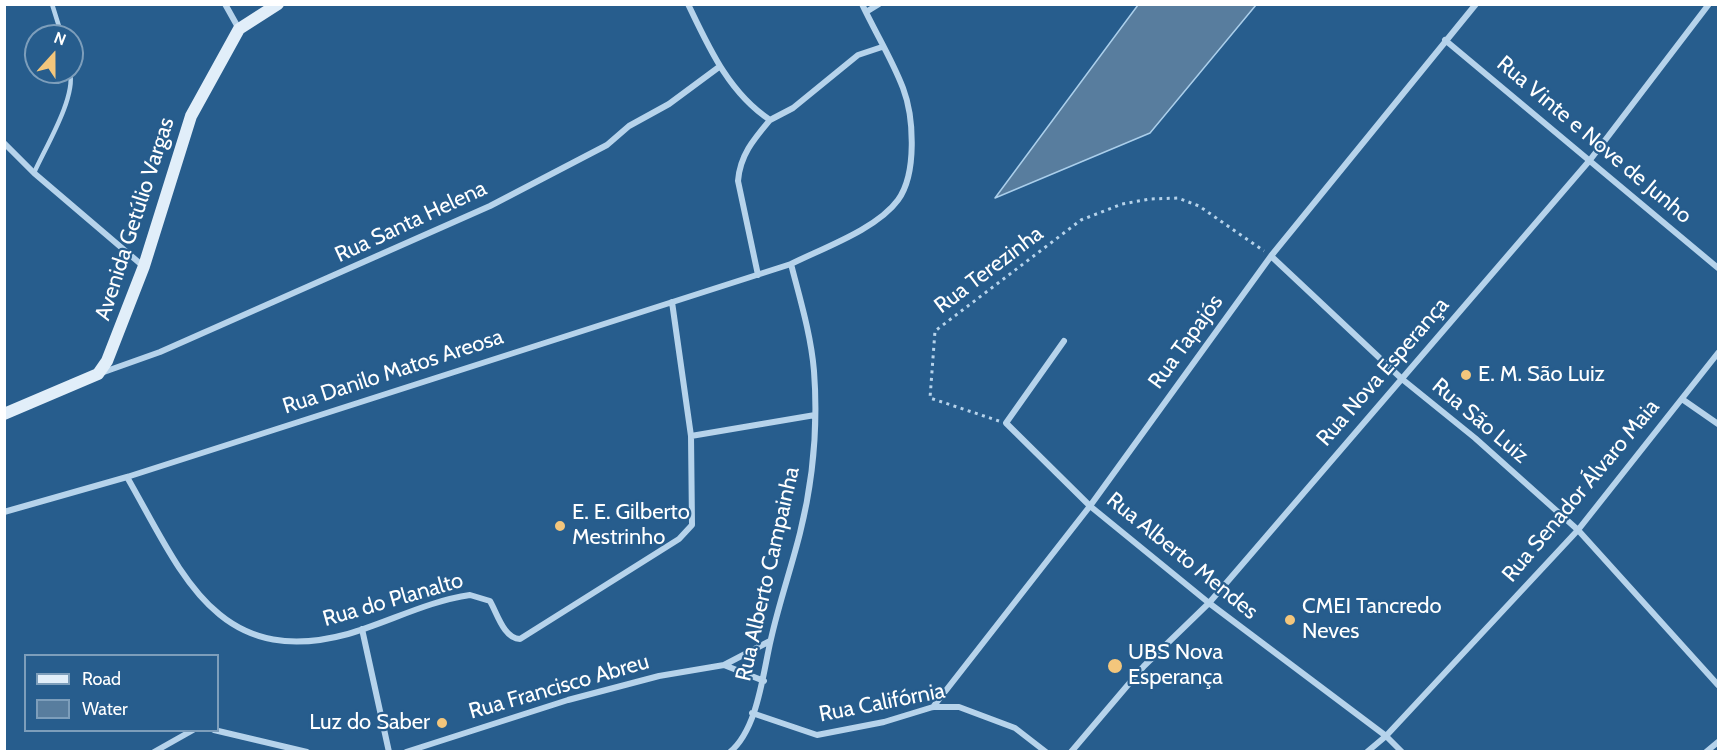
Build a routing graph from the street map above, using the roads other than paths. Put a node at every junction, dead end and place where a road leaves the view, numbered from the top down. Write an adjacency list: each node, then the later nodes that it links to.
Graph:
1 (52, 4): 10 (lane)
2 (225, 4): 11 (street)
3 (278, 4): 11 (street, Avenida Getúlio Vargas)
4 (688, 4): 14 (street)
5 (862, 4): 9 (street)
6 (879, 4): 9 (street)
7 (1476, 4): 12 (street, Rua Tapajós)
8 (1709, 4): 18 (street, Rua Nova Esperança)
9 (866, 12): 13 (street)
10 (58, 24)
11 (239, 29): 22 (street, Avenida Getúlio Vargas)
12 (1445, 40): 18 (street, Rua Vinte e Nove de Junho); 20 (street, Rua Tapajós)
13 (882, 47): 16 (street); 21 (street)
14 (719, 67): 16 (street); 28 (street, Rua Santa Helena)
15 (71, 84): 19 (lane)
16 (770, 120): 24 (street)
17 (4, 143): 19 (street)
18 (1590, 160): 23 (street, Rua Vinte e Nove de Junho); 29 (street, Rua Nova Esperança)
19 (34, 173): 22 (street)
20 (1271, 255): 29 (street, Rua São Luiz); 36 (street, Rua Tapajós)
21 (791, 264): 24 (street, Rua Danilo Matos Areosa); 32 (street, Rua Alberto Campainha)
22 (144, 266): 28 (street, Avenida Getúlio Vargas)
23 (1719, 268)
24 (758, 275): 25 (street, Rua Danilo Matos Areosa)
25 (672, 302): 34 (street); 35 (street, Rua Danilo Matos Areosa)
26 (1064, 341): 36 (street, Rua Alberto Mendes)
27 (1719, 353): 30 (street, Rua Senador Álvaro Maia)
28 (98, 374): 31 (street)
29 (1402, 379): 38 (street, Rua São Luiz); 39 (street, Rua Nova Esperança)
30 (1682, 399): 33 (street); 38 (street, Rua Senador Álvaro Maia)
31 (4, 414)
32 (815, 415): 34 (street); 41 (street, Rua Alberto Campainha)
33 (1719, 424)
34 (691, 436): 40 (street, Rua do Planalto)
35 (127, 477): 37 (street, Rua Danilo Matos Areosa); 40 (street, Rua do Planalto)
36 (1090, 506): 39 (street, Rua Alberto Mendes); 45 (street, Rua Tapajós)
37 (4, 512)
38 (1578, 530): 44 (street, Rua São Luiz); 49 (street, Rua Senador Álvaro Maia)
39 (1209, 603): 49 (street, Rua Alberto Mendes); 58 (street, Rua Nova Esperança)
40 (362, 629): 54 (street)
41 (770, 641): 42 (street, Rua Francisco Abreu); 43 (street, Rua Alberto Campainha)
42 (724, 665): 43 (street); 55 (street, Rua Francisco Abreu)
43 (764, 681): 46 (street, Rua Alberto Campainha)
44 (1719, 685)
45 (933, 707): 46 (street, Rua Califórnia); 57 (street, Rua Califórnia)
46 (752, 713): 51 (street, Rua Alberto Campainha)
47 (219, 731): 53 (street)
48 (189, 732): 52 (street)
49 (1386, 736): 59 (street, Rua Senador Álvaro Maia); 60 (street, Rua Alberto Mendes)
50 (1719, 742): 61 (street)
51 (739, 748): 56 (street, Rua Alberto Campainha)
52 (154, 752)
53 (307, 752)
54 (389, 752)
55 (406, 752)
56 (730, 752)
57 (1046, 752)
58 (1071, 752)
59 (1366, 752)
60 (1402, 752)
61 (1706, 752)

